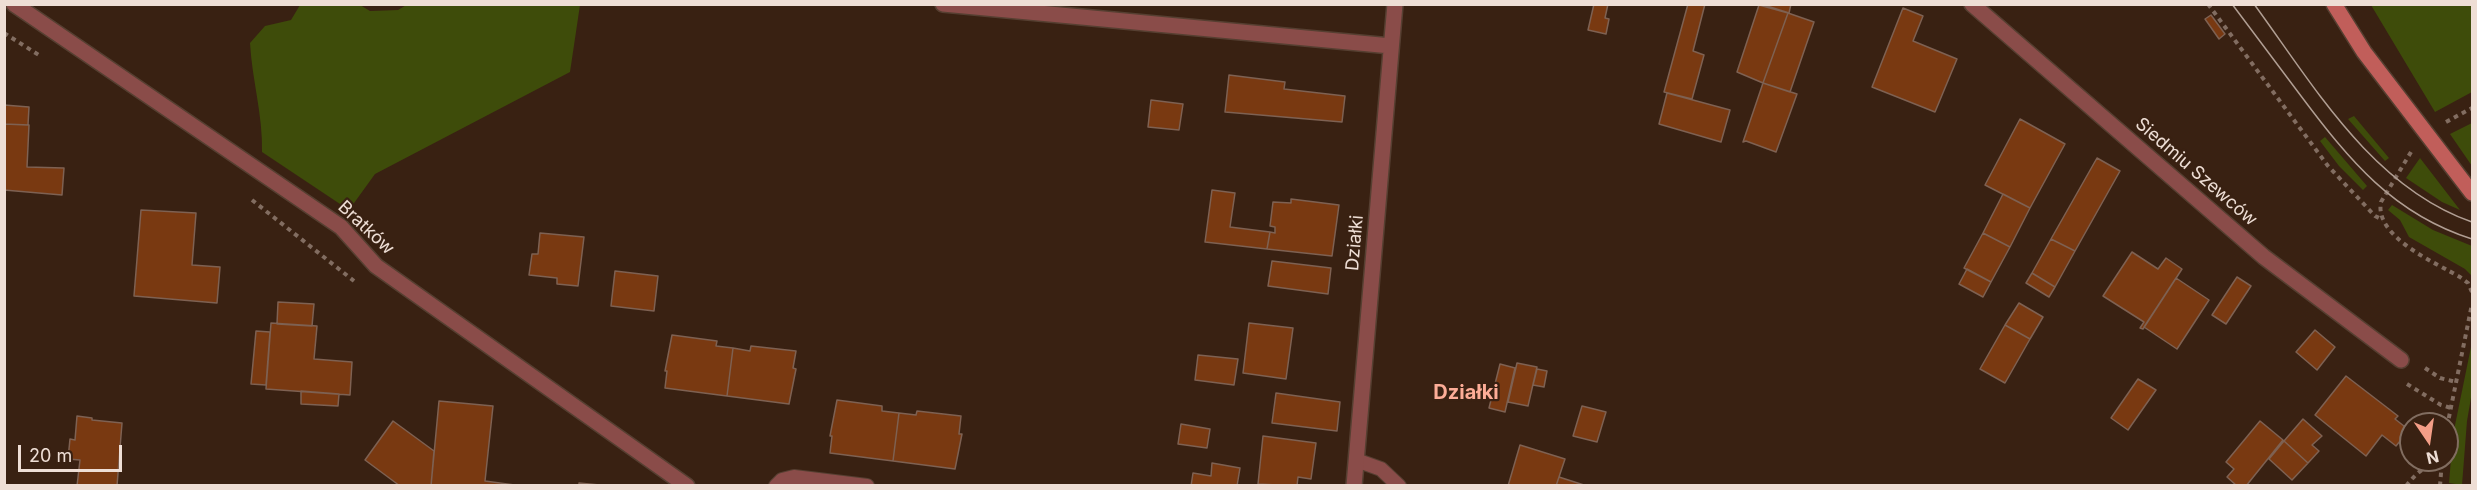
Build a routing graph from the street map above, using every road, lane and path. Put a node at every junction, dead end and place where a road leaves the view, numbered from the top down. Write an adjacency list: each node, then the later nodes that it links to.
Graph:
1 (14, 4): 25 (street, Bratków)
2 (943, 4): 8 (street)
3 (1395, 4): 8 (street, Działki)
4 (1972, 4): 19 (street, Siedmiu Szewców)
5 (2208, 4): 15 (path)
6 (2334, 4): 13 (street)
7 (4, 33): 9 (path)
8 (1391, 46): 23 (street, Działki)
9 (49, 61)
10 (2472, 108): 11 (path)
11 (2442, 124)
12 (2414, 148): 15 (path)
13 (2472, 193)
14 (249, 198): 16 (path)
15 (2383, 220): 17 (path)
16 (358, 284)
17 (2472, 292)
18 (2472, 304): 20 (path)
19 (2401, 360): 20 (path); 21 (path)
20 (2456, 382): 21 (path)
21 (2451, 408): 22 (path)
22 (2450, 412)
23 (1356, 460): 28 (street, Działki); 29 (lane)
24 (2419, 472): 30 (path)
25 (687, 486)
26 (776, 486): 27 (lane)
27 (867, 486)
28 (1354, 486)
29 (1399, 486)
30 (2406, 486)

